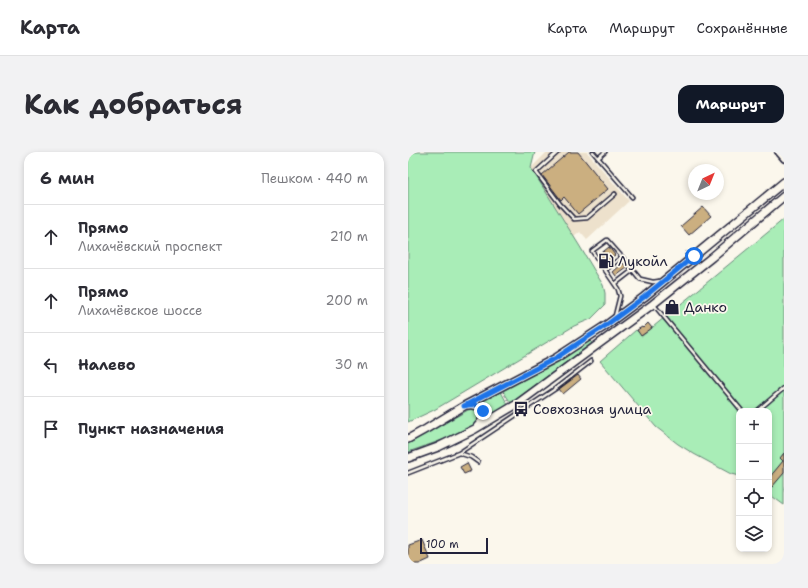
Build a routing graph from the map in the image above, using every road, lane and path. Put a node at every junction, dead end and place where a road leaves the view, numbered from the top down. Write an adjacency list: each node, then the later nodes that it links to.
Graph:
1 (558, 152): 8 (lane)
2 (593, 152): 5 (lane)
3 (605, 152): 5 (lane)
4 (778, 152): 6 (street)
5 (598, 158): 10 (lane)
6 (784, 159)
7 (784, 182): 18 (main road)
8 (615, 194)
9 (784, 196): 20 (main road)
10 (632, 197)
11 (687, 251): 12 (path)
12 (686, 256)
13 (622, 257): 14 (lane); 14 (lane); 15 (lane)
14 (605, 270): 19 (lane)
15 (633, 270): 18 (lane); 19 (lane)
16 (707, 270): 17 (path)
17 (707, 276)
18 (666, 279): 21 (main road)
19 (615, 284): 21 (lane)
20 (653, 304): 27 (lane); 29 (main road)
21 (615, 318): 26 (main road)
22 (591, 361): 31 (lane)
23 (784, 388): 28 (lane)
24 (502, 391): 25 (path)
25 (510, 404)
26 (464, 406): 29 (main road); 30 (main road)
27 (740, 408)
28 (761, 408)
29 (475, 429): 32 (main road)
30 (408, 439)
31 (459, 453): 33 (lane); 34 (lane)
32 (408, 458)
33 (478, 462)
34 (408, 473)

